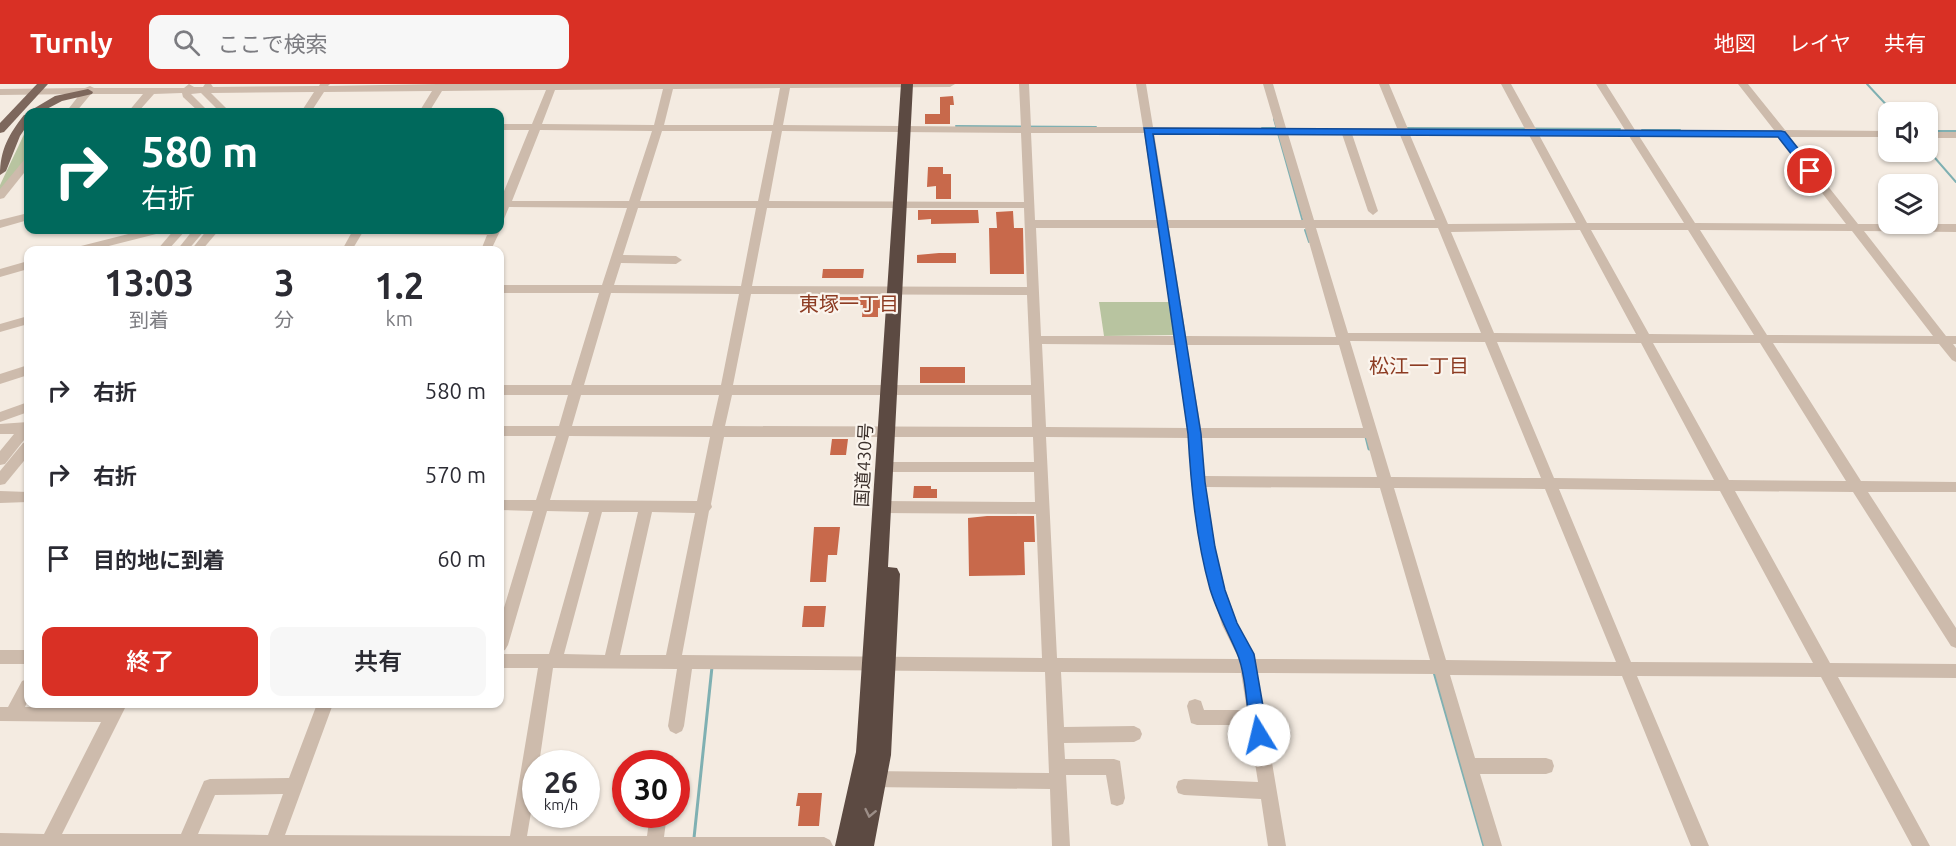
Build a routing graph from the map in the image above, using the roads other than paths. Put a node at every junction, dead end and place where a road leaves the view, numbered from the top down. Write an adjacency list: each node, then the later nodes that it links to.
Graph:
1 (78, 84): 19 (main road)
2 (457, 84): 13 (street)
3 (907, 84): 4 (street); 15 (street); 40 (highway, 国道430号)
4 (915, 84): 5 (street); 40 (highway, 国道430号)
5 (950, 84)
6 (1024, 84): 41 (street)
7 (1141, 84): 39 (street)
8 (1268, 84): 44 (street)
9 (1384, 84): 42 (street)
10 (1506, 84): 45 (street)
11 (1601, 84): 47 (street)
12 (1743, 84): 48 (street)
13 (440, 85): 16 (street); 17 (street); 33 (street)
14 (669, 85): 15 (street); 17 (street); 36 (street)
15 (786, 85): 38 (street)
16 (323, 86): 21 (street); 32 (street)
17 (553, 86): 35 (street)
18 (46, 88): 19 (street); 22 (street); 25 (main road); 26 (main road)
19 (91, 88): 20 (street); 27 (main road); 28 (street)
20 (151, 88): 23 (street); 29 (street)
21 (207, 88): 23 (street); 31 (street)
22 (2, 89)
23 (188, 89): 30 (street)
24 (24, 108): 43 (main road)
25 (24, 108)
26 (35, 108)
27 (40, 108)
28 (74, 108)
29 (136, 108)
30 (200, 108)
31 (221, 108)
32 (309, 108)
33 (426, 108)
34 (24, 122): 53 (main road)
35 (537, 125): 36 (street); 37 (street); 55 (street)
36 (658, 126): 38 (street); 57 (street)
37 (504, 127)
38 (779, 127): 40 (street); 58 (street)
39 (1147, 128): 41 (street); 44 (street); 65 (street)
40 (909, 129): 41 (street); 59 (highway, 国道430号)
41 (1024, 129): 60 (street)
42 (1403, 129): 45 (street); 46 (street); 67 (street)
43 (0, 130)
44 (1280, 130): 46 (street); 66 (street)
45 (1530, 131): 47 (street); 68 (street)
46 (1346, 132): 61 (street)
47 (1632, 133): 48 (street); 69 (street)
48 (1781, 134): 49 (street); 70 (street)
49 (1878, 134)
50 (1938, 135): 51 (street)
51 (1956, 135)
52 (24, 167): 54 (street)
53 (0, 171)
54 (0, 196)
55 (504, 199)
56 (504, 204): 57 (street)
57 (633, 204): 58 (street); 80 (street)
58 (764, 205): 59 (street); 86 (street)
59 (904, 205): 60 (street); 87 (highway, 国道430号)
60 (1027, 205): 64 (street)
61 (1374, 211)
62 (24, 218): 63 (street)
63 (0, 224)
64 (1031, 224): 65 (street); 88 (street)
65 (1162, 225): 66 (street); 95 (street)
66 (1309, 225): 67 (street); 93 (street)
67 (1443, 226): 68 (street); 91 (street)
68 (1581, 226): 69 (street); 96 (street)
69 (1693, 227): 70 (street); 92 (street)
70 (1855, 228): 71 (street); 97 (street)
71 (1956, 228)
72 (131, 234): 76 (street)
73 (176, 234): 77 (street)
74 (196, 234): 78 (street)
75 (210, 234): 79 (street)
76 (93, 246)
77 (166, 246)
78 (185, 246)
79 (199, 246)
80 (616, 259): 81 (street); 85 (street)
81 (676, 260)
82 (24, 266): 83 (street)
83 (0, 273)
84 (504, 289): 85 (street)
85 (607, 289): 86 (street); 102 (street)
86 (747, 290): 87 (street); 103 (street)
87 (899, 290): 88 (street); 104 (highway, 国道430号)
88 (1030, 291): 94 (street)
89 (24, 321): 90 (street)
90 (0, 328)
91 (1489, 337): 93 (street); 96 (street); 126 (street)
92 (1763, 338): 96 (street); 97 (street); 128 (street)
93 (1343, 339): 95 (street); 117 (street)
94 (1035, 340): 95 (street); 105 (street)
95 (1180, 340): 118 (street)
96 (1643, 340): 127 (street)
97 (1948, 341): 98 (street)
98 (1956, 357)
99 (24, 371): 100 (street)
100 (0, 379)
101 (504, 390): 102 (street)
102 (575, 390): 103 (street); 112 (street)
103 (727, 390): 104 (street); 113 (street)
104 (894, 390): 105 (street); 114 (highway, 国道430号)
105 (1034, 390): 116 (street)
106 (23, 404): 107 (street); 108 (street)
107 (0, 407)
108 (0, 417)
109 (0, 429): 110 (street)
110 (24, 429)
111 (504, 431): 112 (street)
112 (563, 431): 113 (street); 133 (street)
113 (719, 431): 114 (street); 136 (street)
114 (892, 432): 116 (street); 121 (highway, 国道430号)
115 (24, 433): 120 (street)
116 (1039, 433): 118 (street); 122 (street)
117 (1370, 433): 118 (street); 125 (street)
118 (1195, 434): 124 (street)
119 (24, 452): 123 (street)
120 (0, 460)
121 (890, 467): 122 (street); 137 (highway, 国道430号)
122 (1037, 468): 138 (street)
123 (0, 480)
124 (1198, 482): 125 (street); 149 (street)
125 (1385, 484): 126 (street); 150 (street)
126 (1550, 485): 127 (street); 152 (street)
127 (1720, 485): 128 (street); 151 (street)
128 (1858, 486): 129 (street); 140 (street)
129 (1956, 487)
130 (0, 497): 131 (street)
131 (24, 497)
132 (504, 505): 133 (street)
133 (542, 506): 134 (street); 139 (street)
134 (597, 506): 135 (street); 145 (street)
135 (646, 507): 136 (street); 146 (street)
136 (705, 507): 143 (street)
137 (888, 507): 138 (street); 148 (highway, 国道430号)
138 (1039, 508): 147 (street)
139 (504, 623)
140 (1956, 641)
141 (0, 657): 142 (street)
142 (24, 657)
143 (677, 659): 146 (street); 148 (street); 161 (street)
144 (504, 660): 145 (street)
145 (551, 660): 146 (street); 178 (street)
146 (611, 661)
147 (1048, 662): 148 (street); 149 (street); 163 (street)
148 (879, 664): 167 (highway, 国道430号)
149 (1248, 664): 150 (street); 160 (street)
150 (1439, 666): 152 (street); 164 (street)
151 (1820, 667): 152 (street); 153 (street); 186 (street)
152 (1627, 669): 185 (street)
153 (1956, 671)
154 (24, 691): 159 (street)
155 (1195, 706): 160 (street)
156 (324, 708): 168 (street)
157 (64, 709): 158 (street); 159 (street)
158 (116, 709): 175 (street)
159 (6, 714)
160 (1256, 717): 170 (street)
161 (676, 726)
162 (1134, 734): 163 (street)
163 (1056, 735): 166 (street)
164 (1469, 766): 165 (street); 184 (street)
165 (1546, 766)
166 (1055, 778): 167 (street); 171 (street); 182 (street)
167 (870, 779): 180 (highway, 国道430号); 181 (highway, 国道430号, one-way to 181)
168 (295, 786): 174 (street); 177 (street)
169 (1184, 787): 170 (street)
170 (1269, 791): 183 (street)
171 (1117, 798)
172 (657, 828): 176 (street)
173 (0, 842): 175 (street)
174 (186, 842): 175 (street); 177 (street)
175 (49, 844)
176 (654, 844): 178 (street); 179 (street)
177 (273, 845): 178 (street)
178 (517, 845)
179 (824, 846)
180 (847, 846)
181 (862, 846)
182 (1061, 846)
183 (1277, 846)
184 (1493, 846)
185 (1700, 846)
186 (1921, 846)

